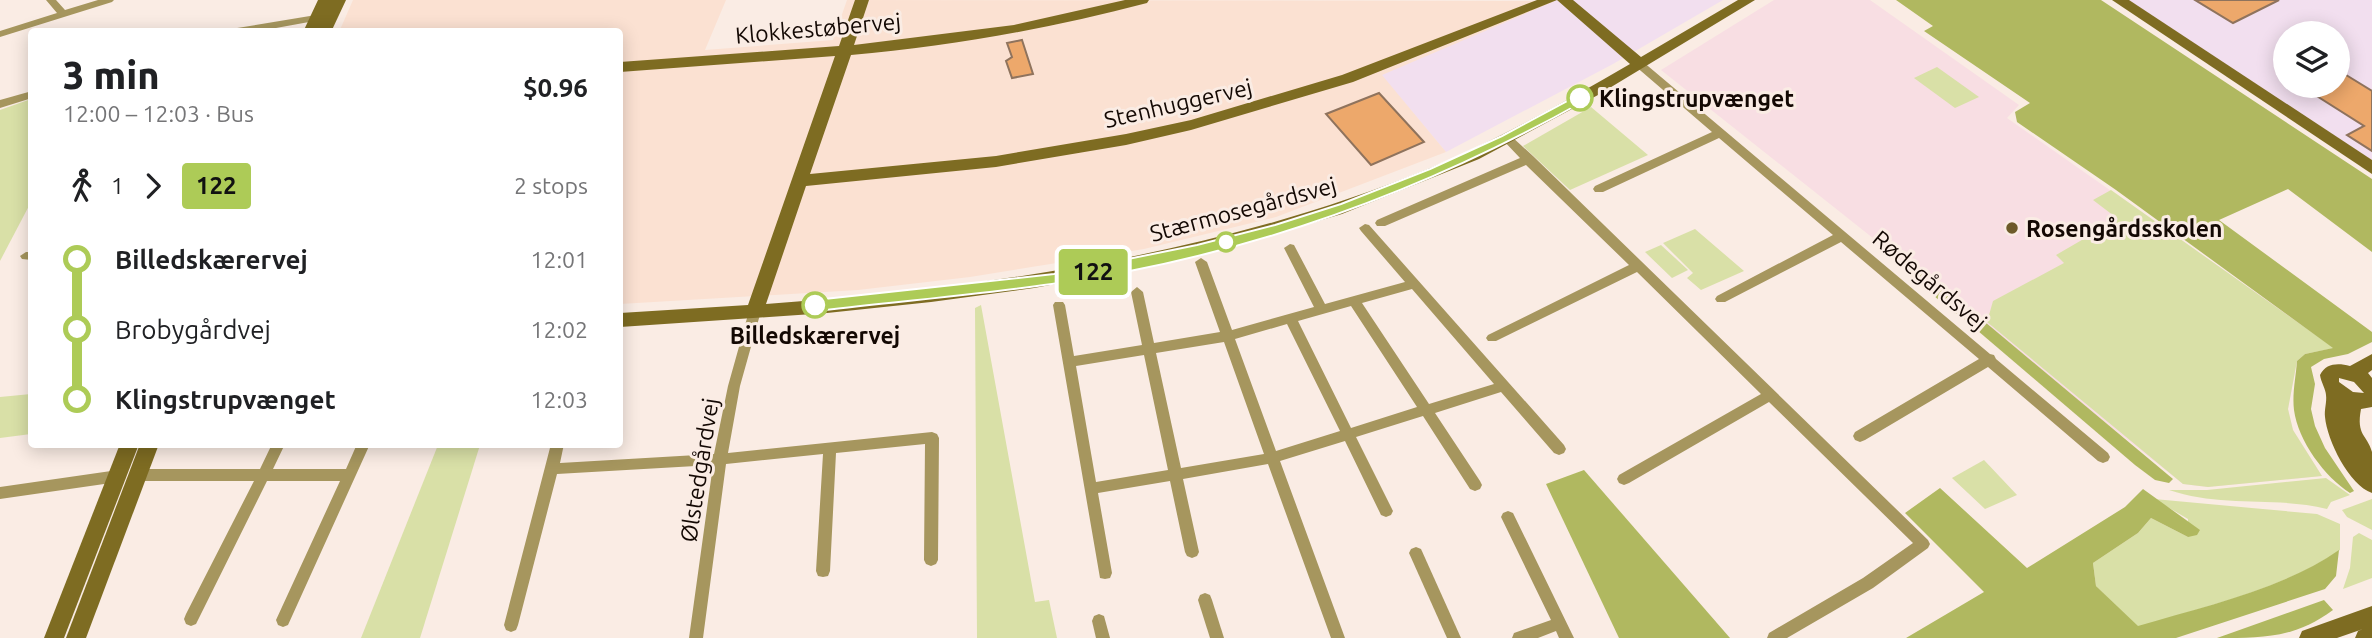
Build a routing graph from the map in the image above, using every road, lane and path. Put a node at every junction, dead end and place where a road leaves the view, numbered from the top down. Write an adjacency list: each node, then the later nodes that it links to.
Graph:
1 (51, 0): 12 (street)
2 (109, 0): 12 (street)
3 (325, 0): 13 (street)
4 (339, 0): 15 (street)
5 (862, 0): 17 (street)
6 (1142, 0): 17 (street, Klokkestøbervej)
7 (1550, 0): 27 (street, Stenhuggervej)
8 (1564, 0): 18 (street, Rødegårdsvej)
9 (1748, 0): 18 (street, Stærmosegårdsvej)
10 (2109, 0): 21 (street)
11 (2119, 0): 21 (street)
12 (63, 14): 16 (street)
13 (313, 25): 14 (street)
14 (278, 28)
15 (326, 28)
16 (0, 34)
17 (845, 50): 19 (street, Klokkestøbervej); 27 (street)
18 (1638, 63): 23 (street, Rødegårdsvej); 24 (street, Stærmosegårdsvej)
19 (623, 67)
20 (28, 95): 22 (street)
21 (2265, 99): 26 (street)
22 (0, 104)
23 (1720, 133): 28 (street); 31 (street, Rødegårdsvej)
24 (1507, 139): 25 (street); 41 (street, Stærmosegårdsvej)
25 (1529, 159): 29 (street); 34 (street)
26 (2372, 168)
27 (799, 181): 41 (street)
28 (1599, 189)
29 (1381, 223)
30 (1365, 228): 35 (street)
31 (1842, 236): 37 (street, Rødegårdsvej); 47 (street, Rødegårdsvej)
32 (1290, 248): 40 (street)
33 (1201, 262): 44 (street)
34 (1639, 266): 45 (street); 54 (street)
35 (1414, 284): 38 (street); 51 (street)
36 (1137, 292): 46 (street)
37 (1721, 299)
38 (1354, 301): 40 (street); 55 (street)
39 (1059, 305): 49 (street)
40 (1322, 310): 42 (street)
41 (755, 311): 43 (street, Stærmosegårdsvej); 67 (street, Ølstedgårdvej)
42 (1290, 318): 44 (street); 56 (street)
43 (623, 320)
44 (1228, 336): 46 (street); 66 (street)
45 (1492, 338)
46 (1150, 349): 49 (street); 70 (street)
47 (1990, 359): 57 (street, Rødegårdsvej); 65 (street, Rødegårdsvej)
48 (2372, 361): 50 (street)
49 (1069, 362): 77 (street)
50 (2354, 373): 52 (street); 53 (street)
51 (1503, 386): 55 (street); 64 (street)
52 (2336, 392): 53 (street); 76 (street)
53 (2368, 392): 68 (street)
54 (1771, 395): 74 (street); 103 (street)
55 (1427, 410): 56 (street); 75 (street)
56 (1350, 434): 66 (street); 79 (street)
57 (1860, 436)
58 (130, 448): 73 (street)
59 (147, 448): 73 (street)
60 (277, 448): 71 (street)
61 (362, 448): 72 (street)
62 (557, 448): 69 (street)
63 (830, 448): 67 (street); 83 (street); 84 (street)
64 (1559, 449)
65 (2103, 457)
66 (1272, 458): 70 (street); 99 (street)
67 (720, 459): 69 (street); 96 (street, Ølstedgårdvej)
68 (2372, 464)
69 (551, 469): 92 (street)
70 (1176, 474): 77 (street); 81 (street)
71 (263, 475): 72 (street); 73 (street); 88 (street)
72 (350, 475): 89 (street)
73 (128, 476): 78 (street); 94 (street); 95 (street)
74 (1624, 479)
75 (1475, 485)
76 (2372, 485)
77 (1090, 489): 85 (street)
78 (0, 493)
79 (1386, 511)
80 (1508, 517): 91 (street)
81 (1192, 552)
82 (1416, 553): 100 (street)
83 (931, 560)
84 (823, 571)
85 (1105, 573)
86 (1205, 600): 98 (street)
87 (2372, 615): 104 (street)
88 (191, 619)
89 (283, 620)
90 (1099, 621): 97 (street)
91 (1560, 623): 101 (street); 102 (street)
92 (511, 625)
93 (2372, 635): 105 (street)
94 (54, 638)
95 (76, 638)
96 (696, 638)
97 (1103, 638)
98 (1217, 638)
99 (1338, 638)
100 (1454, 638)
101 (1519, 638)
102 (1567, 638)
103 (1774, 638)
104 (2309, 638)
105 (2365, 638)

